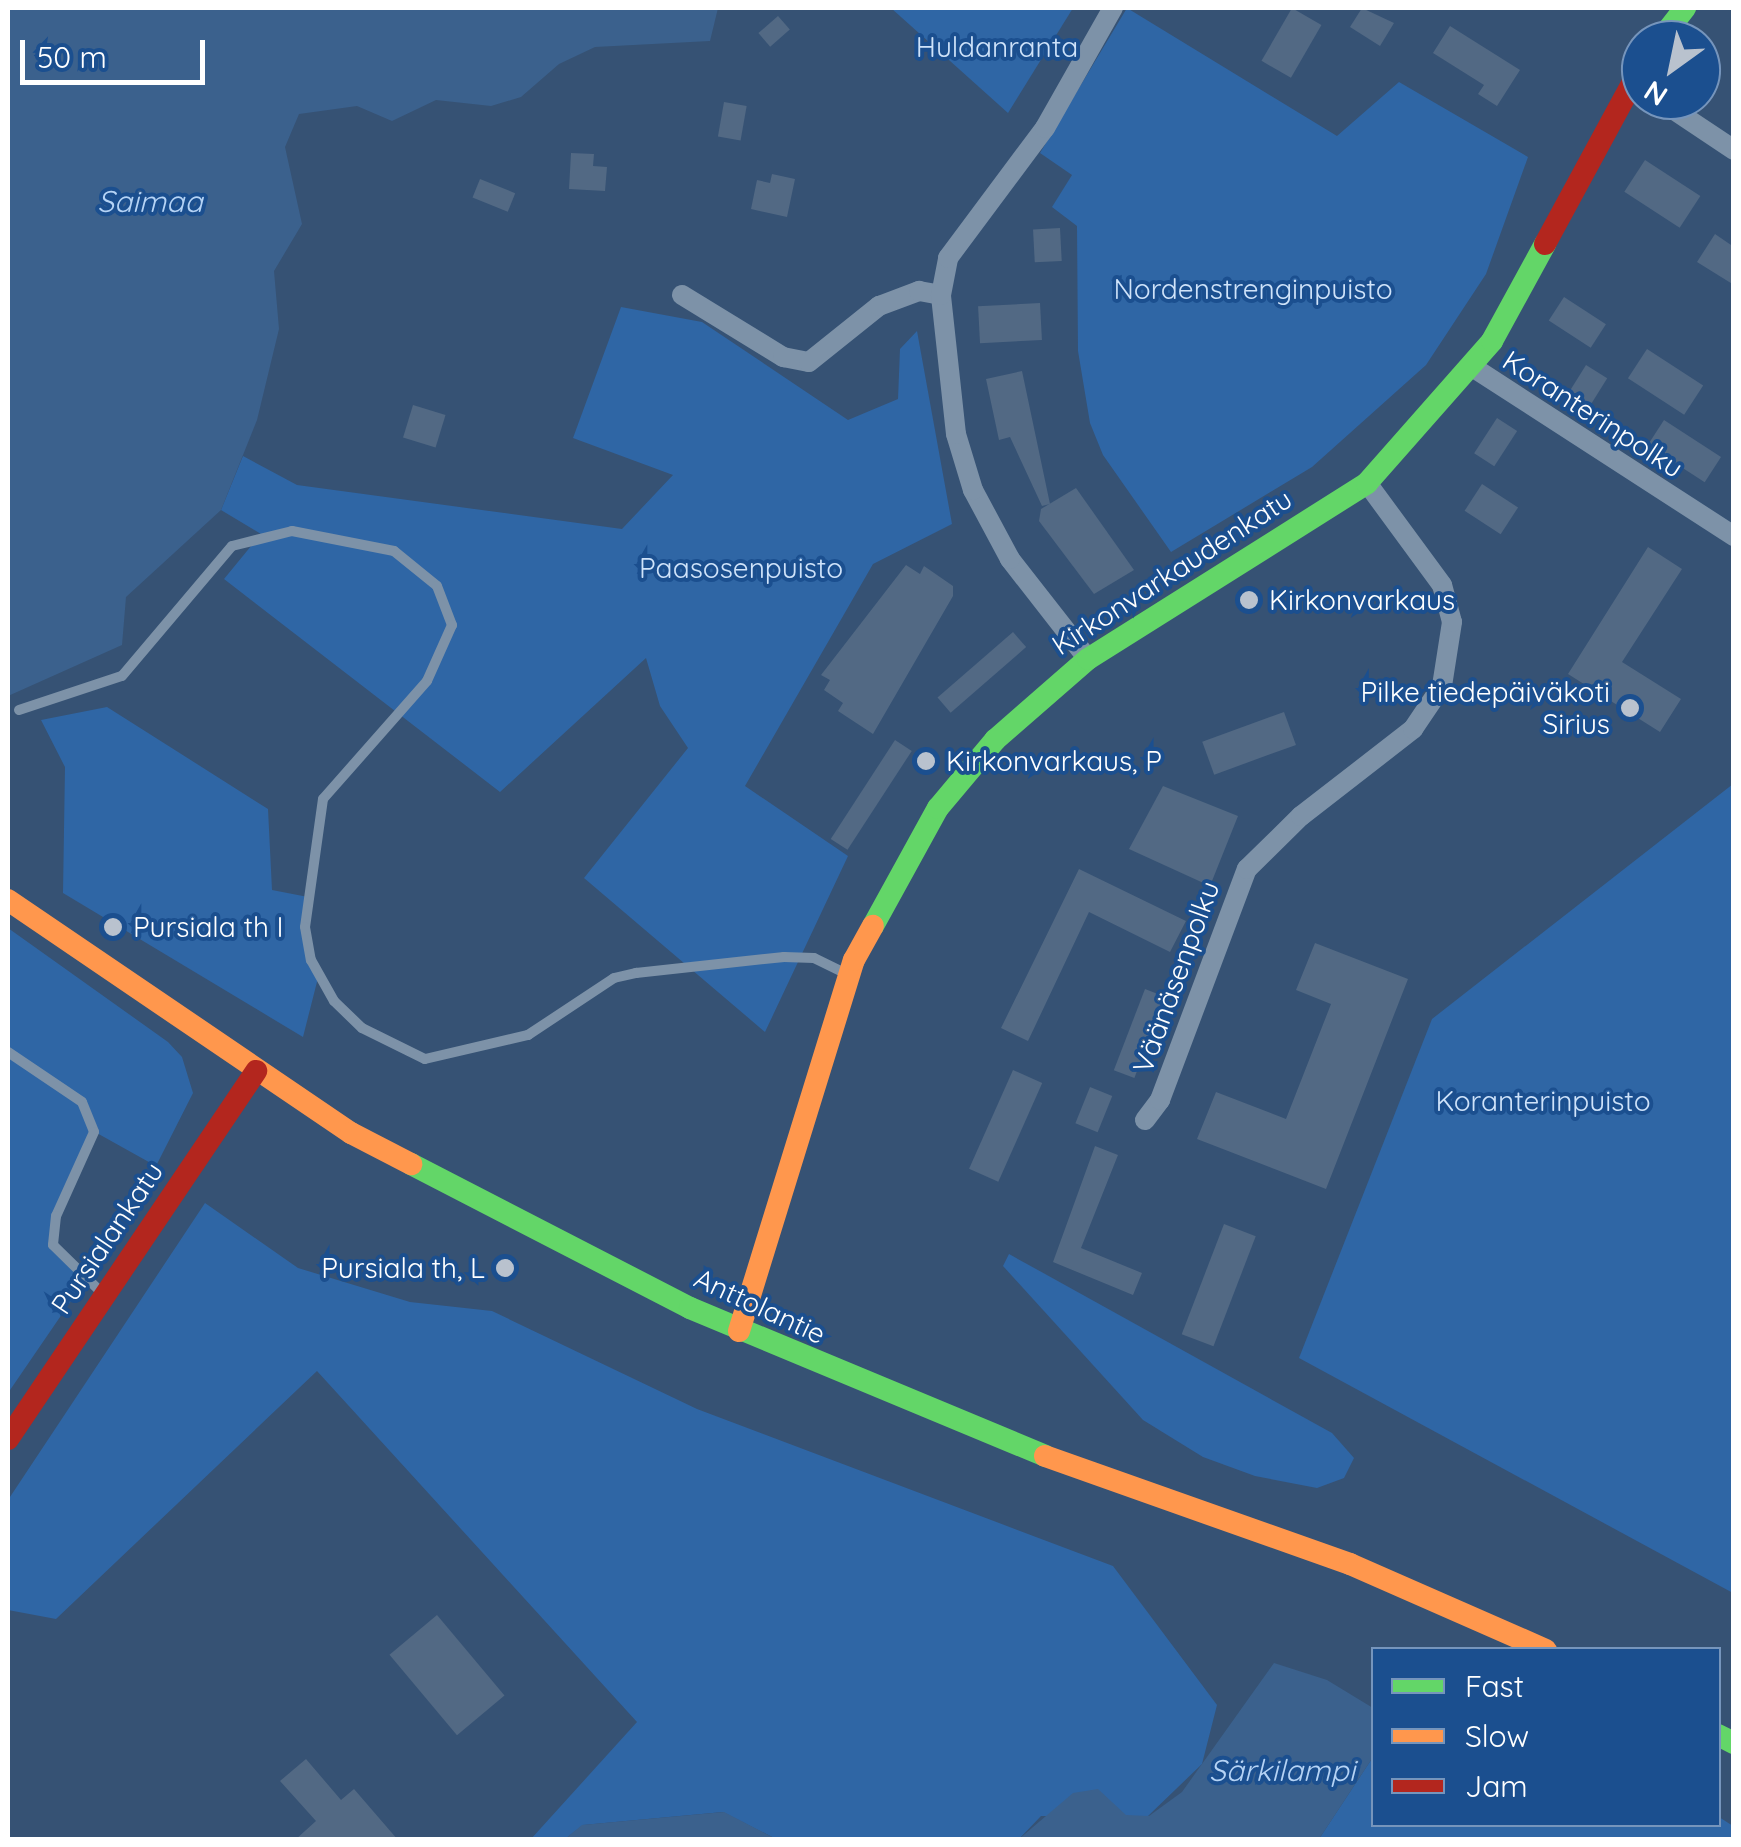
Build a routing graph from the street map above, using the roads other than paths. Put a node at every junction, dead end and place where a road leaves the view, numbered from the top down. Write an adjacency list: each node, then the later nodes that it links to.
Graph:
1 (1113, 8): 6 (street)
2 (1621, 108): 7 (street, Kirkonvarkaudenkatu)
3 (1689, 120): 4 (street)
4 (1734, 150)
5 (682, 295): 6 (street)
6 (940, 295): 10 (street)
7 (1474, 368): 8 (street, Kirkonvarkaudenkatu); 9 (street, Koranterinpolku)
8 (1366, 484): 10 (street, Kirkonvarkaudenkatu); 16 (street, Väänäsenpolku)
9 (1734, 536)
10 (1088, 659): 13 (street, Kirkonvarkaudenkatu)
11 (19, 710): 13 (lane)
12 (8, 900): 15 (street, Anttolantie)
13 (848, 975): 18 (street, Kirkonvarkaudenkatu)
14 (8, 1052): 17 (lane)
15 (256, 1071): 17 (street, Pursialankatu); 18 (street, Anttolantie)
16 (1144, 1120)
17 (104, 1295): 19 (street, Pursialankatu)
18 (739, 1332): 20 (street, Anttolantie)
19 (8, 1438)
20 (1539, 1647)

